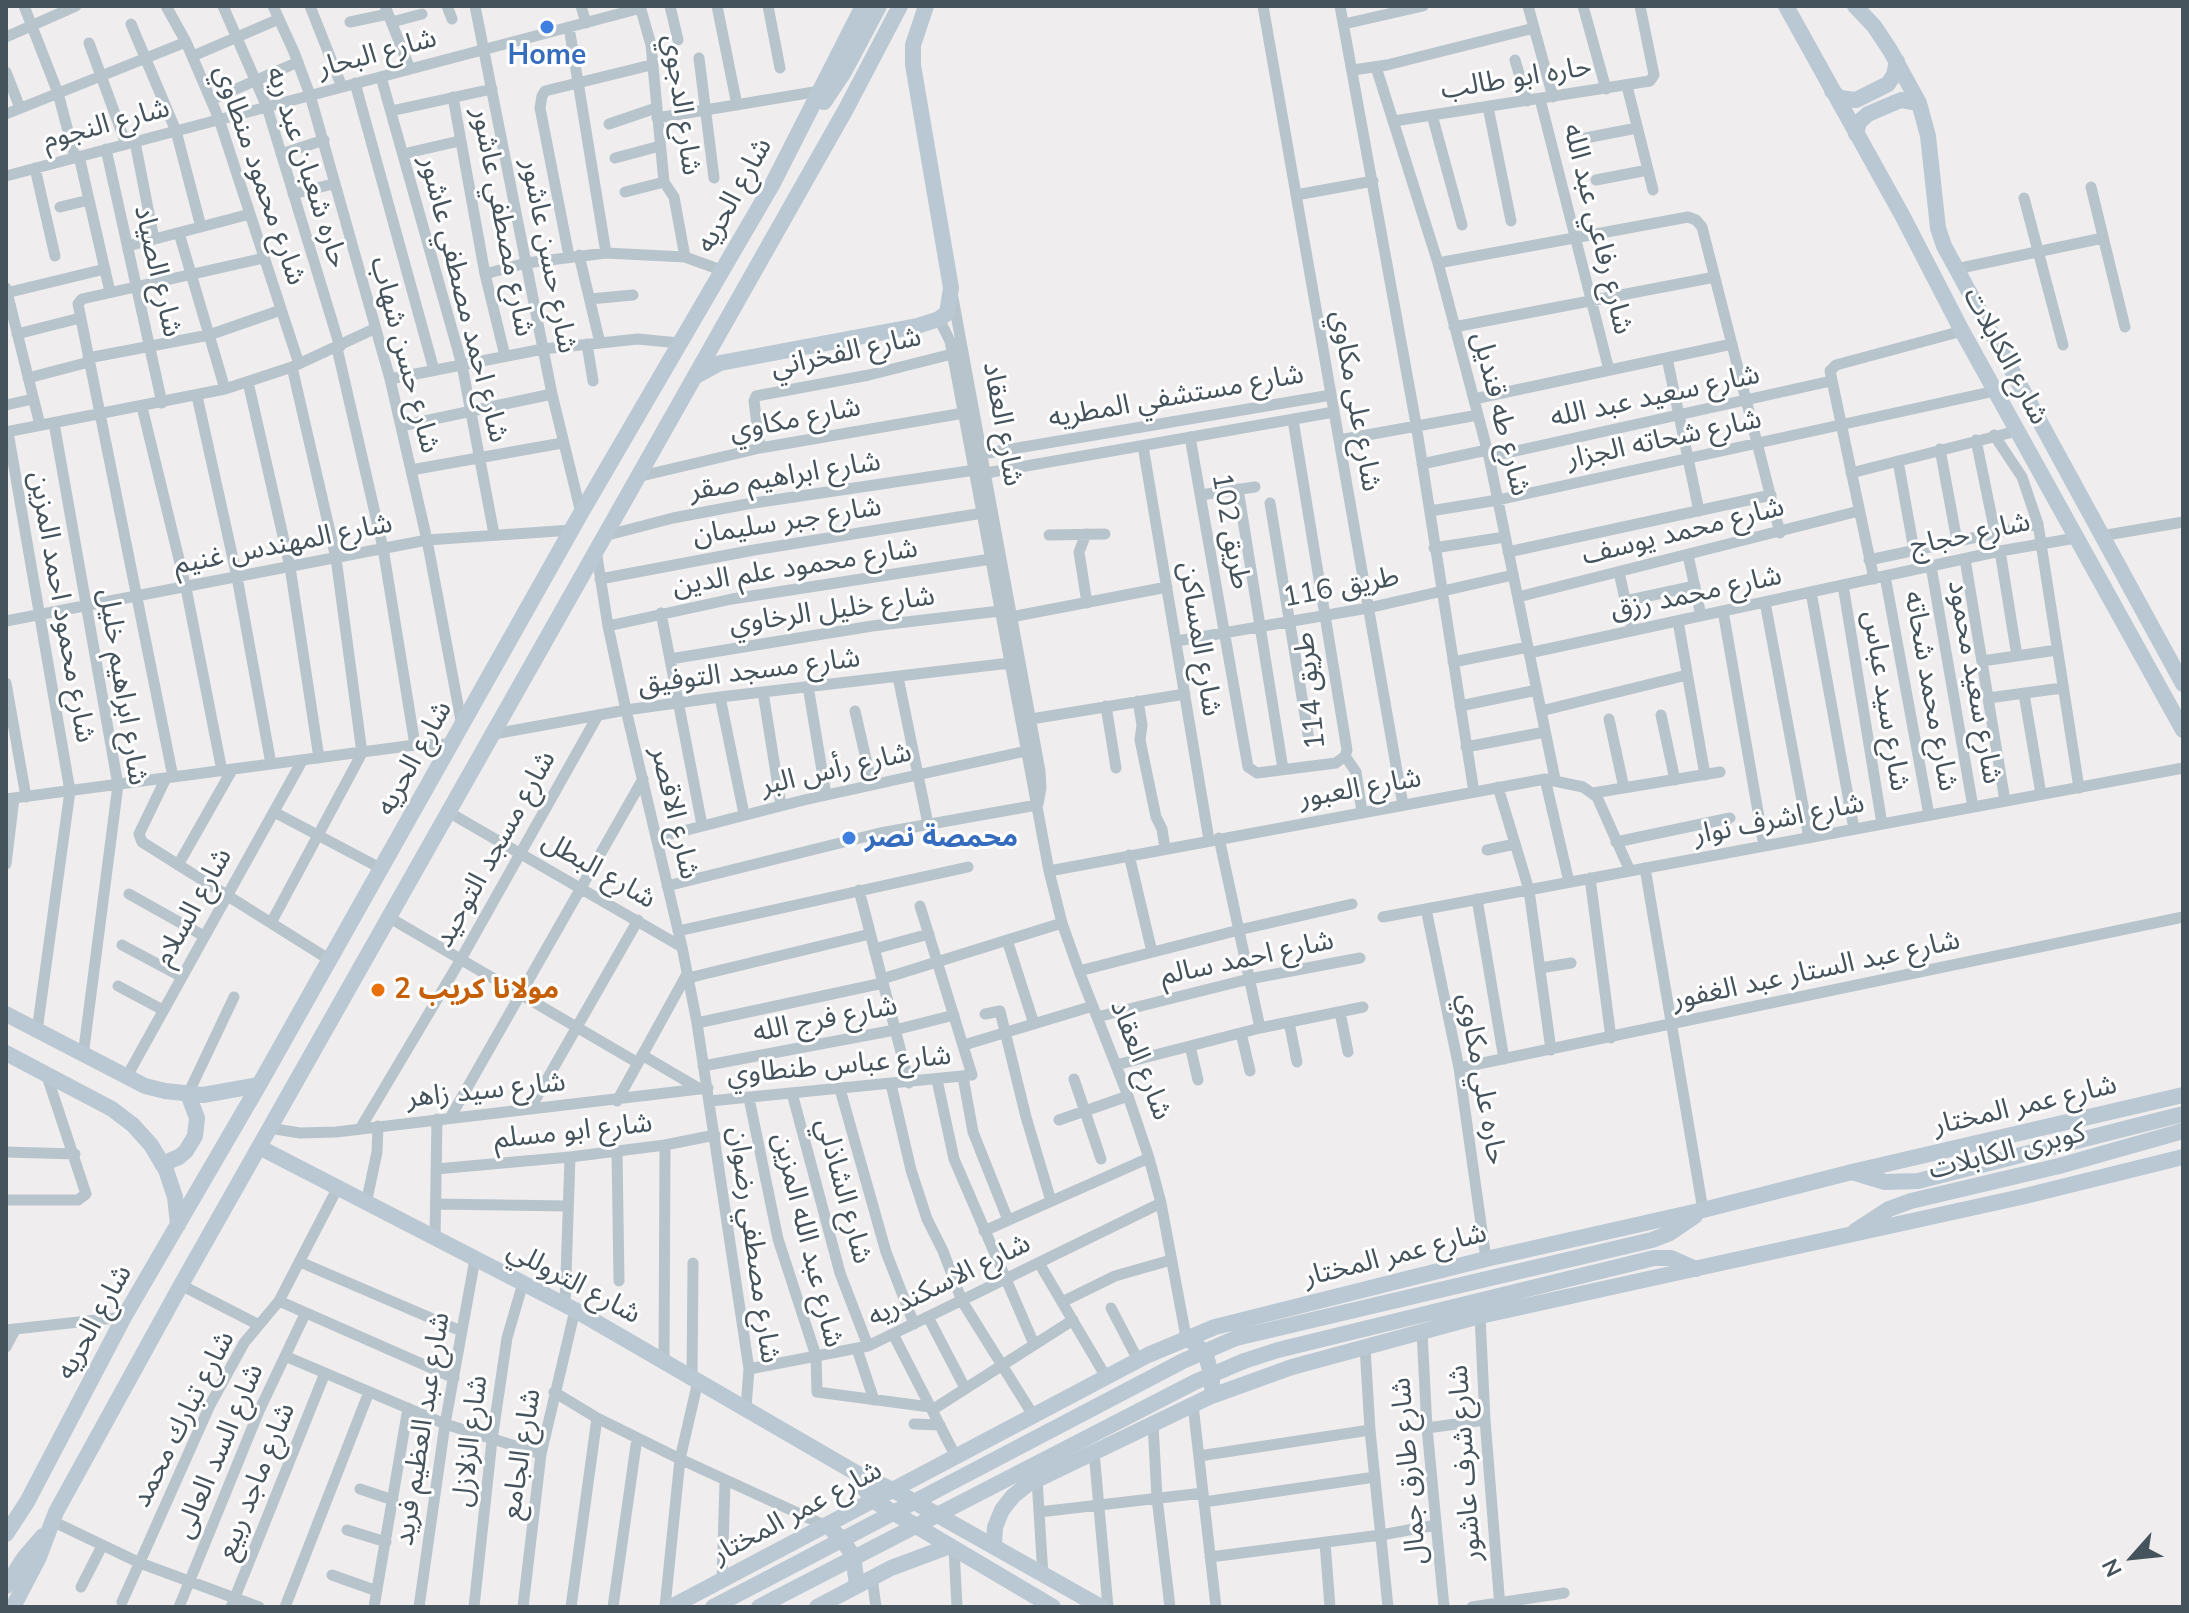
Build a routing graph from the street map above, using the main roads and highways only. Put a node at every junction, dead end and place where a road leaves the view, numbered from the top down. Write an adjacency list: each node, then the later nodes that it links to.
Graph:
1 (879, 6): 11 (main road)
2 (900, 6): 12 (main road, شارع الحريه)
3 (1786, 6): 8 (main road, شارع الكابلات)
4 (1855, 6): 7 (main road, شارع الكابلات)
5 (858, 10): 11 (main road, شارع الحريه)
6 (924, 11): 12 (main road)
7 (1897, 61): 8 (main road); 9 (main road, شارع الكابلات)
8 (1831, 90): 10 (main road, شارع الكابلات)
9 (1919, 103): 10 (main road); 13 (main road, شارع الكابلات)
10 (1856, 134): 14 (main road, شارع الكابلات)
11 (772, 185): 17 (main road, شارع الحريه)
12 (690, 382): 22 (main road, شارع الحريه)
13 (2183, 684)
14 (2183, 730)
15 (6, 1014): 18 (main road)
16 (6, 1053): 24 (main road)
17 (259, 1085): 18 (main road); 27 (main road, شارع الحريه)
18 (188, 1094): 24 (main road)
19 (2183, 1095): 25 (main road, شارع عمر المختار)
20 (2183, 1114): 25 (main road, كوبرى الكابلات)
21 (2183, 1131): 28 (main road, كوبرى الكابلات)
22 (259, 1147): 33 (main road, شارع التروللي); 37 (main road, شارع الحريه)
23 (2183, 1157): 28 (main road)
24 (162, 1164): 27 (main road)
25 (1852, 1172): 26 (main road, شارع عمر المختار)
26 (1703, 1210): 30 (main road, شارع عمر المختار); 47 (main road, bridge)
27 (178, 1225): 39 (main road, شارع الحريه)
28 (1851, 1235): 29 (main road)
29 (1696, 1269): 31 (main road); 48 (main road, bridge)
30 (1186, 1337): 31 (main road); 32 (main road, شارع عمر المختار)
31 (1209, 1397): 35 (main road)
32 (982, 1443): 34 (main road, شارع عمر المختار); 35 (main road)
33 (858, 1474): 34 (main road, شارع التروللي); 36 (main road, شارع التروللي)
34 (895, 1491): 36 (main road, شارع عمر المختار); 40 (main road, شارع التروللي)
35 (1013, 1496): 40 (main road)
36 (874, 1501): 38 (main road, شارع عمر المختار); 41 (main road, شارع التروللي)
37 (51, 1525): 43 (main road); 45 (main road, شارع الحريه)
38 (826, 1527): 42 (main road); 46 (main road, شارع عمر المختار)
39 (8, 1533)
40 (994, 1546): 51 (main road, شارع التروللي)
41 (952, 1547): 42 (main road); 44 (main road, شارع التروللي)
42 (864, 1581): 49 (main road)
43 (6, 1586)
44 (1032, 1601): 50 (main road, شارع التروللي)
45 (13, 1607)
46 (671, 1607)
47 (713, 1607)
48 (759, 1607)
49 (817, 1607)
50 (1053, 1607)
51 (1101, 1607)

